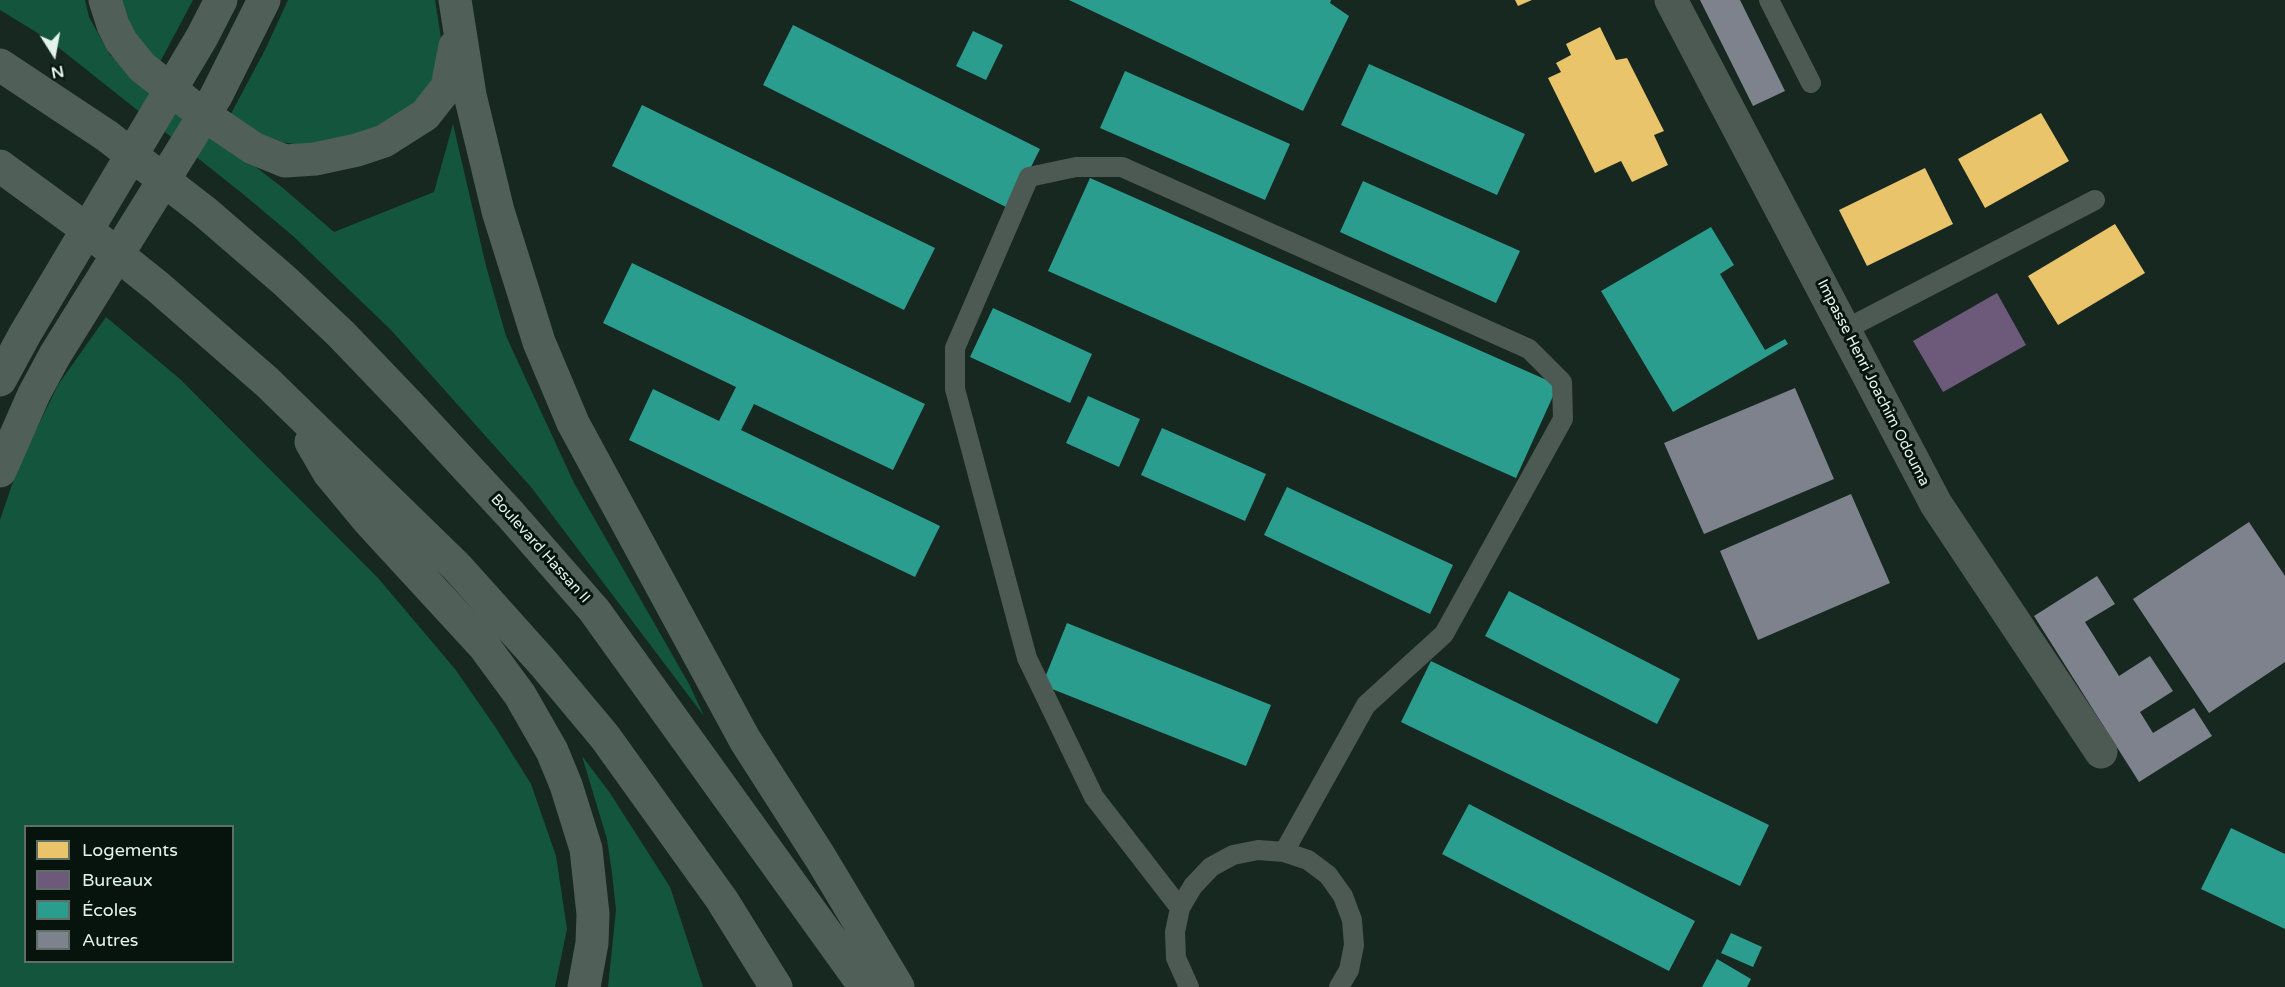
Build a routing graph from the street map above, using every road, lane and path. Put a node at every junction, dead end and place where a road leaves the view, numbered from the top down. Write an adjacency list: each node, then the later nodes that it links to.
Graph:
1 (105, 0): 6 (highway)
2 (221, 0): 12 (highway)
3 (264, 0): 14 (highway)
4 (1671, 0): 11 (street, Impasse Henri Joachim Odouma)
5 (1769, 0): 8 (lane)
6 (456, 5): 21 (highway)
7 (0, 65): 20 (highway, Boulevard Hassan II)
8 (1811, 83)
9 (0, 166): 13 (highway)
10 (2095, 200): 11 (lane)
11 (1846, 329): 15 (street, Impasse Henri Joachim Odouma)
12 (0, 380)
13 (288, 405): 18 (highway); 19 (highway)
14 (0, 471)
15 (2101, 752)
16 (1284, 852): 17 (lane); 17 (lane); 23 (lane)
17 (1180, 908): 22 (lane)
18 (585, 987)
19 (776, 987)
20 (865, 987)
21 (898, 987)
22 (1189, 987)
23 (1339, 987)

